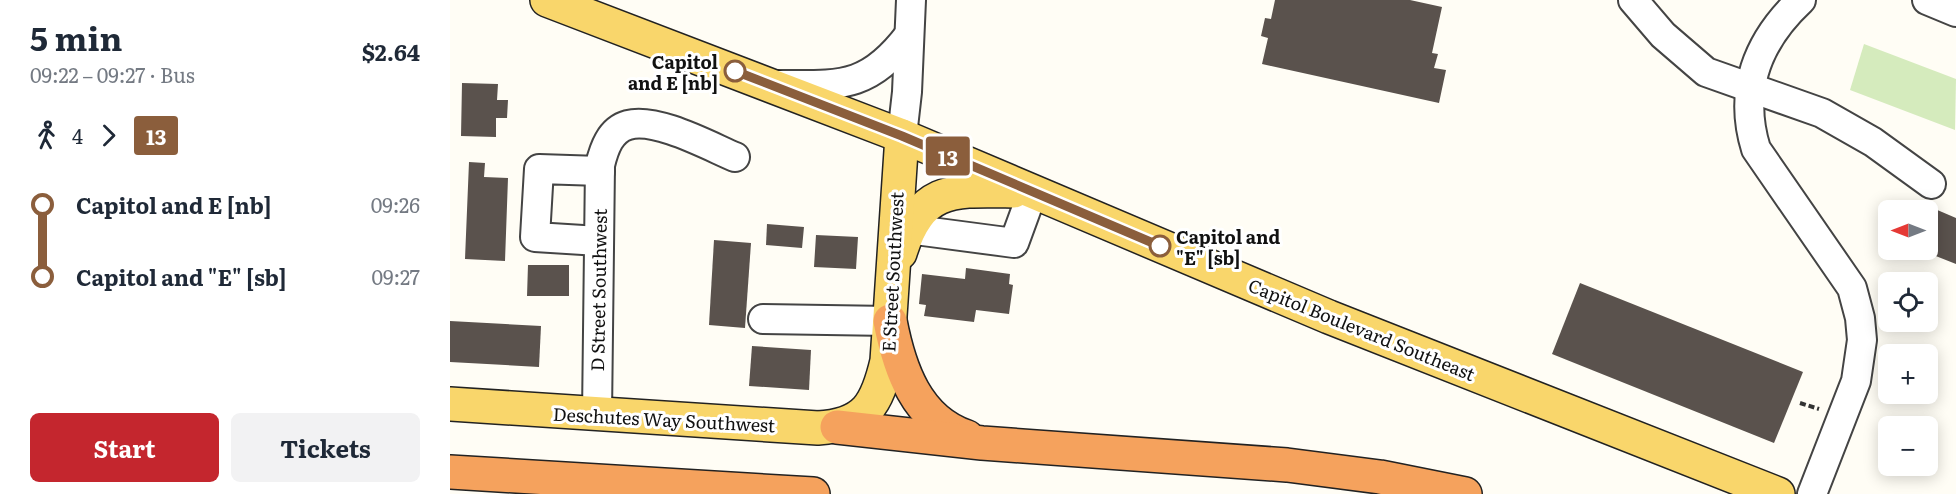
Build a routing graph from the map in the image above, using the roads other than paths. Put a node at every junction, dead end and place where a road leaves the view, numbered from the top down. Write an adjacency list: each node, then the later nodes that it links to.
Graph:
1 (547, 0): 7 (main road, Capitol Boulevard Southeast)
2 (1633, 0): 8 (street)
3 (1800, 0): 8 (street)
4 (1926, 0): 5 (street)
5 (1956, 12)
6 (913, 13): 7 (street); 9 (street)
7 (773, 86): 9 (main road, Capitol Boulevard Southeast)
8 (1751, 86): 12 (street); 27 (street)
9 (902, 136): 13 (main road, Capitol Boulevard Southeast); 16 (main road, E Street Southwest)
10 (735, 157): 11 (street)
11 (600, 168): 15 (street, D Street Southwest); 15 (street)
12 (1931, 184)
13 (1033, 191): 14 (main road); 14 (street); 26 (main road, Capitol Boulevard Southeast)
14 (908, 229): 16 (main road)
15 (599, 241): 20 (street, D Street Southwest)
16 (892, 280): 18 (main road, E Street Southwest)
17 (763, 319): 18 (street)
18 (890, 321): 21 (main road, E Street Southwest); 22 (highway)
19 (450, 404): 20 (main road, Deschutes Way Southwest)
20 (597, 415): 21 (main road, Deschutes Way Southwest)
21 (837, 427): 22 (highway)
22 (982, 443): 25 (highway)
23 (450, 471): 24 (highway)
24 (813, 494)
25 (1465, 494)
26 (1778, 494)
27 (1812, 494)

